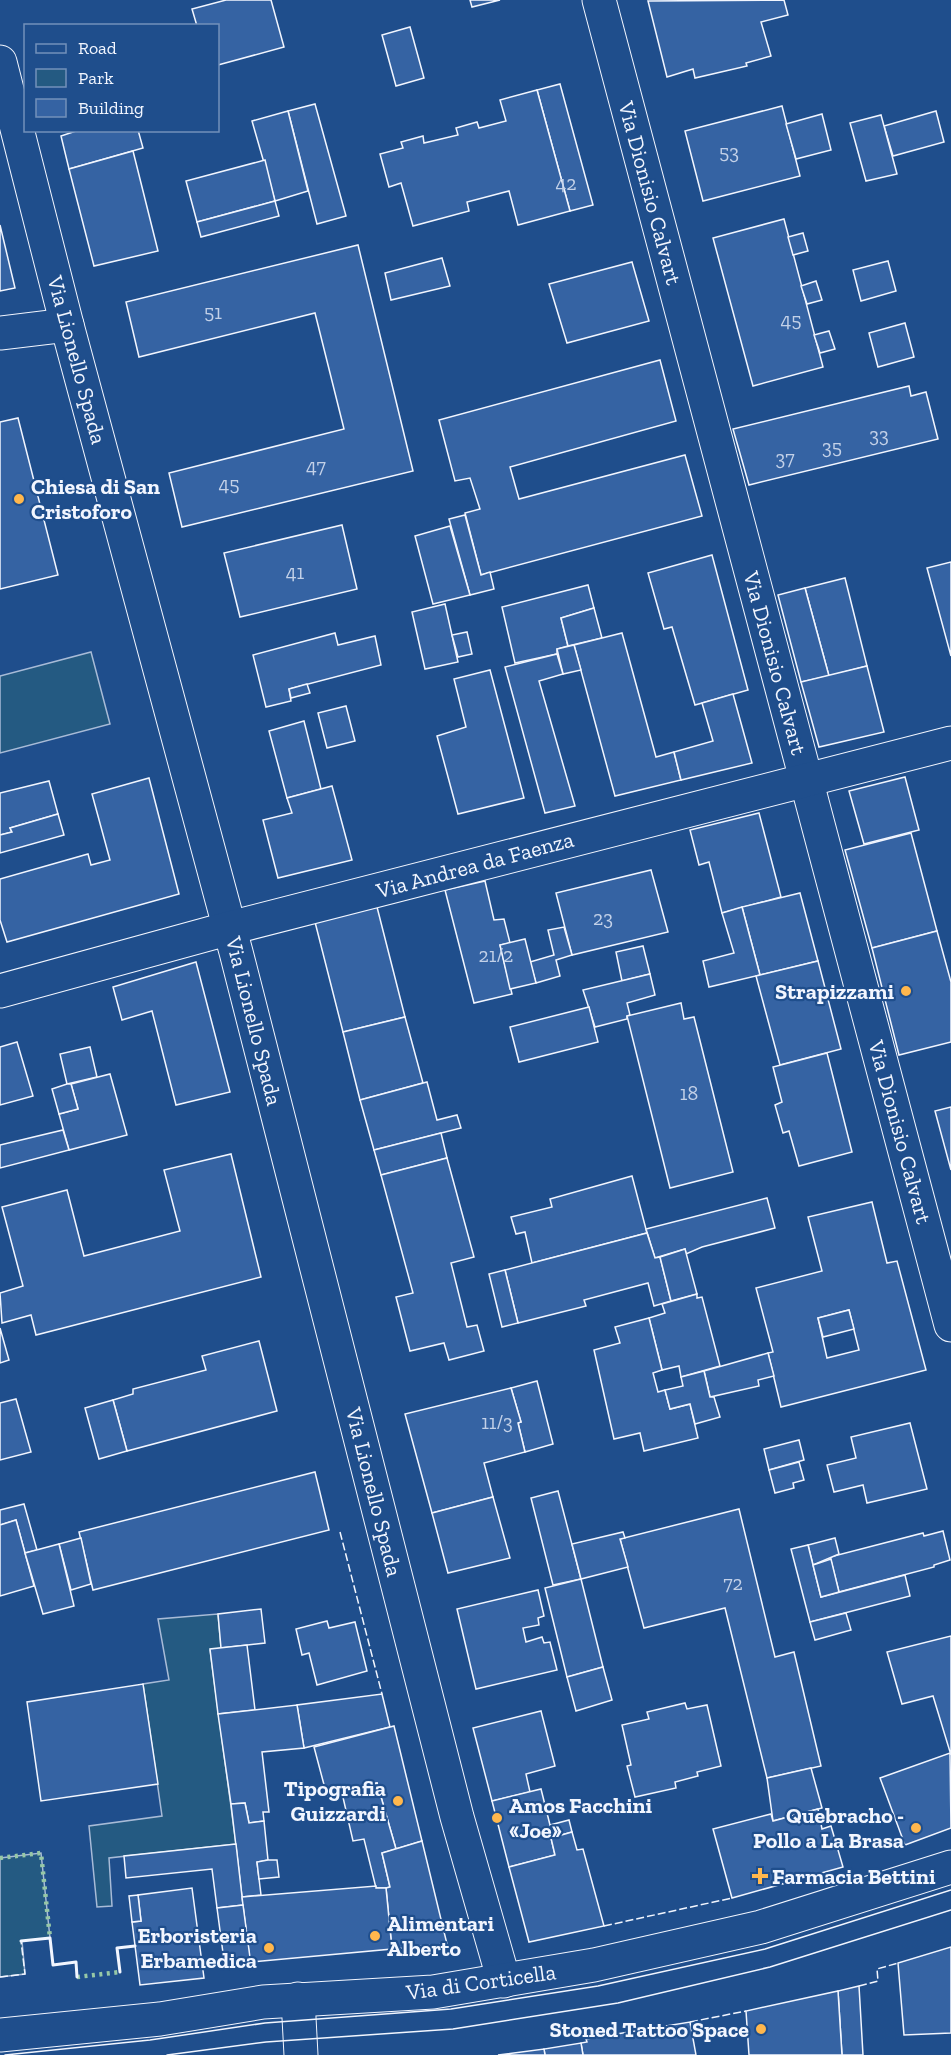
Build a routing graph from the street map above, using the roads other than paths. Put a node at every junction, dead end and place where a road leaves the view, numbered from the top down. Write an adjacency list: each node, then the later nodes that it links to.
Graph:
1 (599, 0): 6 (street, Via Dionisio Calvart)
2 (0, 62): 3 (street, Via Lionello Spada)
3 (67, 325): 4 (street); 7 (street, Via Lionello Spada)
4 (0, 333)
5 (951, 743): 6 (street, Via Andrea da Faenza)
6 (805, 779): 7 (street, Via Andrea da Faenza); 9 (street, Via Dionisio Calvart)
7 (230, 928): 8 (street, Via Andrea da Faenza); 11 (street, Via Lionello Spada)
8 (0, 991)
9 (951, 1325)
10 (951, 1867): 11 (street, Via di Corticella)
11 (504, 1981): 12 (street, Via di Corticella)
12 (298, 1999): 13 (street, Via di Corticella); 14 (street)
13 (0, 2035)
14 (301, 2055)

